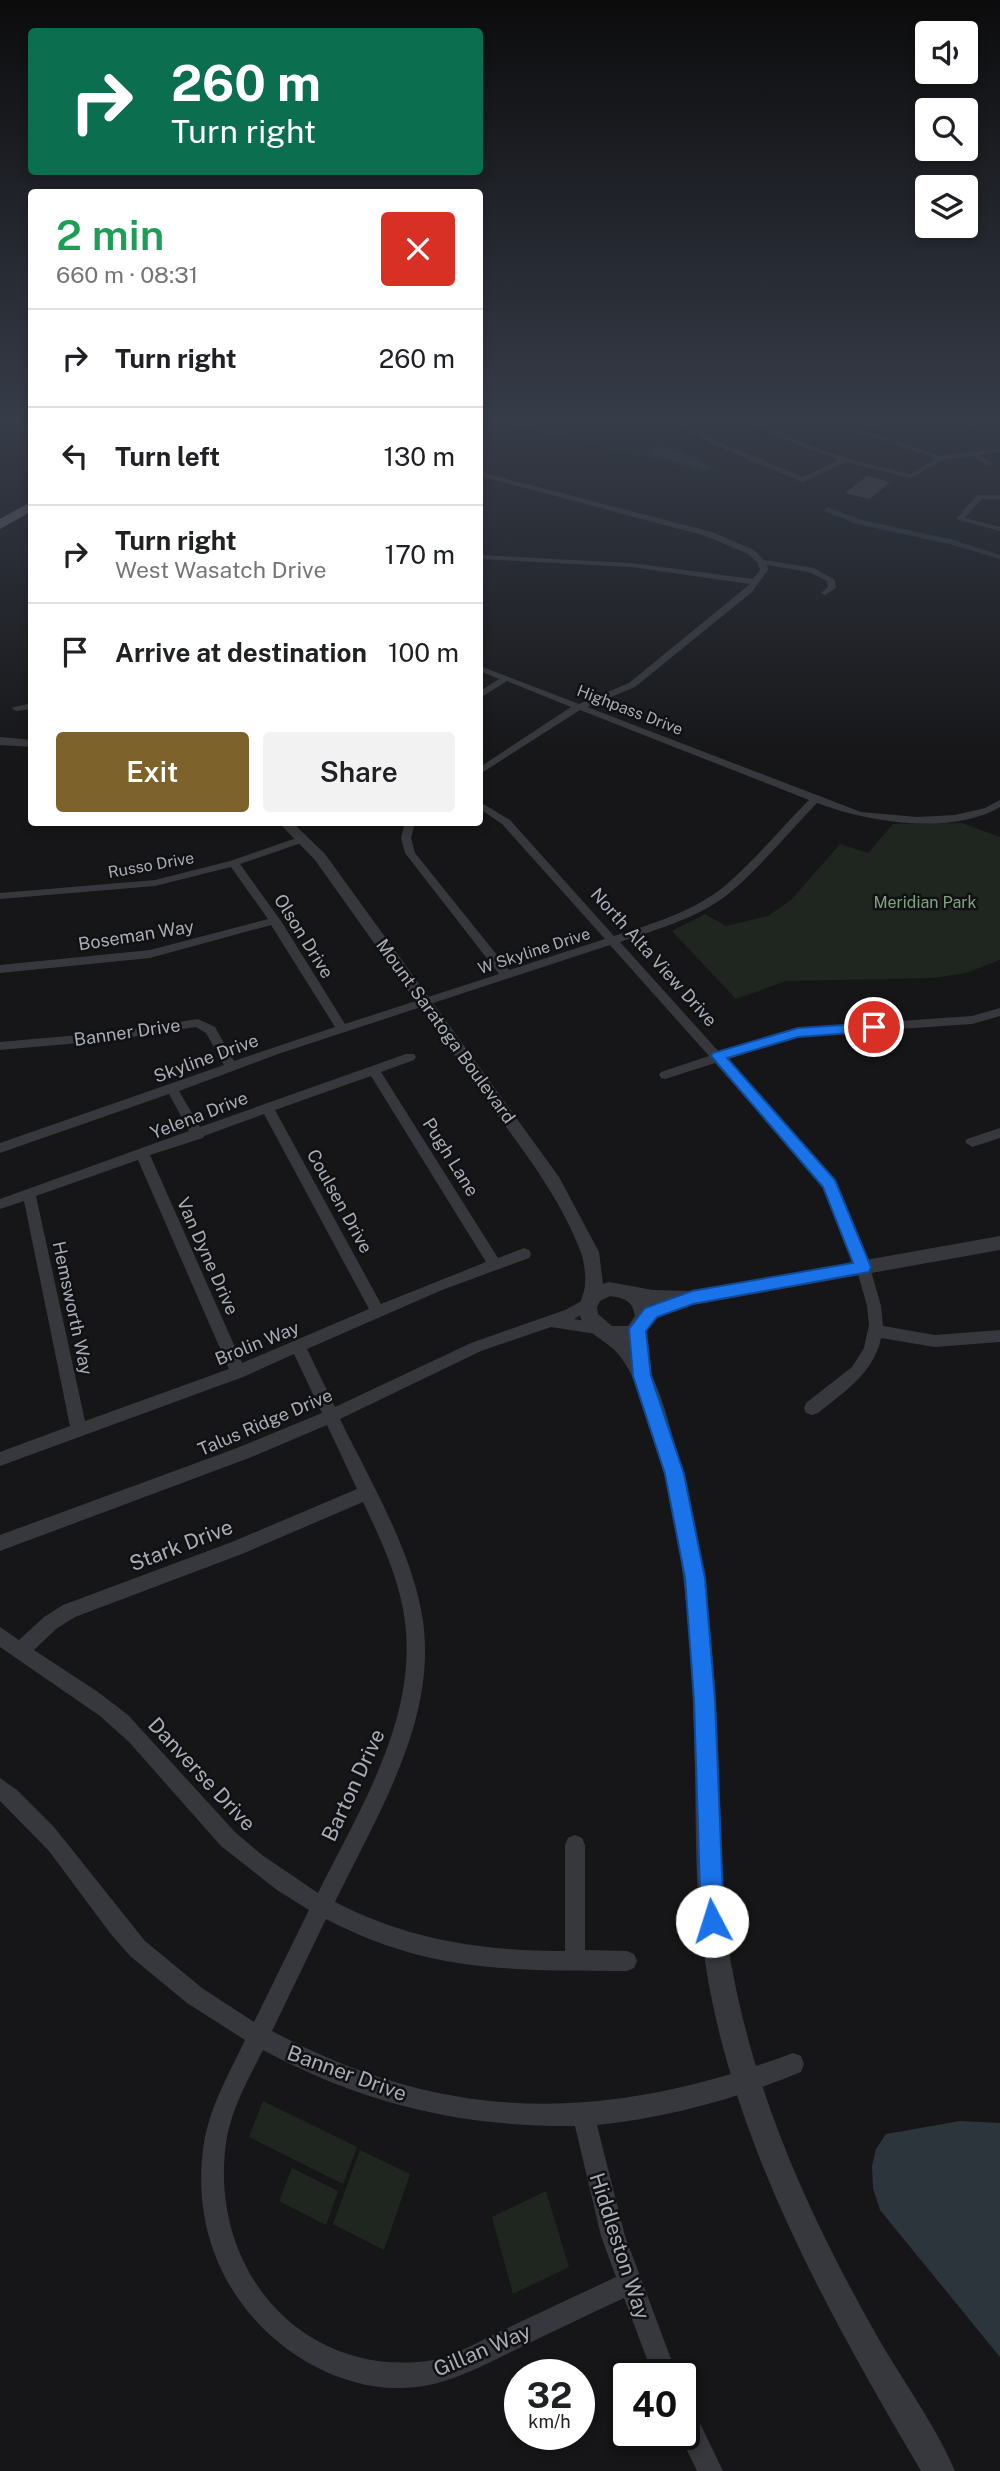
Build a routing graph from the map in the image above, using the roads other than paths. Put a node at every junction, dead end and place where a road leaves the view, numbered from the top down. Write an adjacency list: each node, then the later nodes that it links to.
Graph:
1 (695, 530): 3 (street)
2 (483, 557): 4 (street)
3 (762, 562): 4 (street); 5 (street)
4 (756, 582): 10 (street)
5 (825, 593)
6 (483, 669): 7 (street, Highpass Drive)
7 (506, 678): 8 (street); 10 (street, Highpass Drive)
8 (483, 693)
9 (28, 706): 11 (street)
10 (579, 707): 14 (street); 15 (street, Highpass Drive)
11 (16, 708)
12 (0, 741): 13 (street)
13 (28, 744)
14 (483, 769)
15 (815, 799): 16 (street, Highpass Drive); 24 (street, W Skyline Drive)
16 (1000, 803)
17 (483, 807): 24 (street, North Alta View Drive)
18 (288, 826): 20 (street, Mount Saratoga Boulevard)
19 (409, 826): 26 (street)
20 (303, 839): 21 (street, Russo Drive); 27 (street, Mount Saratoga Boulevard)
21 (234, 863): 22 (street, Russo Drive); 23 (street, Olson Drive)
22 (0, 896)
23 (275, 921): 25 (street, Boseman Way); 29 (street, Olson Drive)
24 (613, 941): 26 (street, W Skyline Drive); 31 (street, North Alta View Drive)
25 (0, 969)
26 (507, 976): 27 (street, W Skyline Drive)
27 (424, 1002): 29 (street, Skyline Drive); 46 (street, Mount Saratoga Boulevard)
28 (1000, 1012): 31 (street)
29 (342, 1029): 33 (street, Skyline Drive)
30 (0, 1046): 33 (street, Banner Drive)
31 (718, 1056): 35 (street); 49 (street, North Alta View Drive)
32 (410, 1058): 34 (street, Yelena Drive)
33 (231, 1067): 36 (street, Skyline Drive)
34 (374, 1070): 37 (street, Yelena Drive); 48 (street, Pugh Lane)
35 (665, 1075)
36 (172, 1089): 39 (street); 41 (street, Skyline Drive)
37 (267, 1108): 39 (street, Yelena Drive); 53 (street, Coulsen Drive)
38 (1000, 1133): 40 (street)
39 (198, 1135): 42 (street, Yelena Drive)
40 (972, 1142)
41 (0, 1147)
42 (143, 1155): 43 (street, Yelena Drive); 60 (street, Van Dyne Drive)
43 (29, 1194): 44 (street, Yelena Drive); 64 (street, Hemsworth Way)
44 (0, 1204)
45 (1000, 1243): 49 (street)
46 (590, 1252): 50 (street, Mount Saratoga Boulevard); 52 (street, Mount Saratoga Boulevard)
47 (524, 1254): 48 (street, Brolin Way)
48 (495, 1265): 53 (street, Brolin Way)
49 (863, 1267): 51 (street); 57 (street, North Alta View Drive)
50 (627, 1291): 51 (street); 52 (street); 54 (street)
51 (692, 1298): 54 (street)
52 (591, 1301): 55 (street, Talus Ridge Drive); 56 (street)
53 (379, 1312): 59 (street, Brolin Way)
54 (641, 1323): 56 (street); 61 (street)
55 (540, 1324): 56 (street, Talus Ridge Drive); 63 (street, Talus Ridge Drive)
56 (603, 1331): 61 (street)
57 (875, 1331): 58 (street); 62 (street)
58 (1000, 1336)
59 (299, 1348): 60 (street, Brolin Way); 63 (street, Barton Drive)
60 (238, 1373): 64 (street, Brolin Way)
61 (642, 1376): 77 (street)
62 (812, 1408)
63 (331, 1416): 66 (street, Barton Drive); 67 (street, Talus Ridge Drive)
64 (79, 1430): 65 (street, Brolin Way)
65 (0, 1459)
66 (367, 1492): 69 (street, Stark Drive); 72 (street, Barton Drive)
67 (0, 1544)
68 (0, 1636): 69 (street, Danverse Drive)
69 (20, 1651): 72 (street, Danverse Drive)
70 (0, 1788): 75 (street, Banner Drive)
71 (575, 1845): 73 (street)
72 (322, 1905): 73 (street, Danverse Drive); 75 (street, Barton Drive)
73 (575, 1960): 74 (street, Danverse Drive)
74 (626, 1961)
75 (257, 2037): 78 (street, Banner Drive); 79 (street, Gillan Way)
76 (793, 2064): 77 (street, Banner Drive)
77 (746, 2082): 78 (street, Banner Drive); 83 (street)
78 (583, 2115): 79 (street, Hiddleston Way)
79 (629, 2283): 80 (street, Hiddleston Way)
80 (659, 2359)
81 (700, 2450): 82 (street)
82 (710, 2471)
83 (939, 2471)

